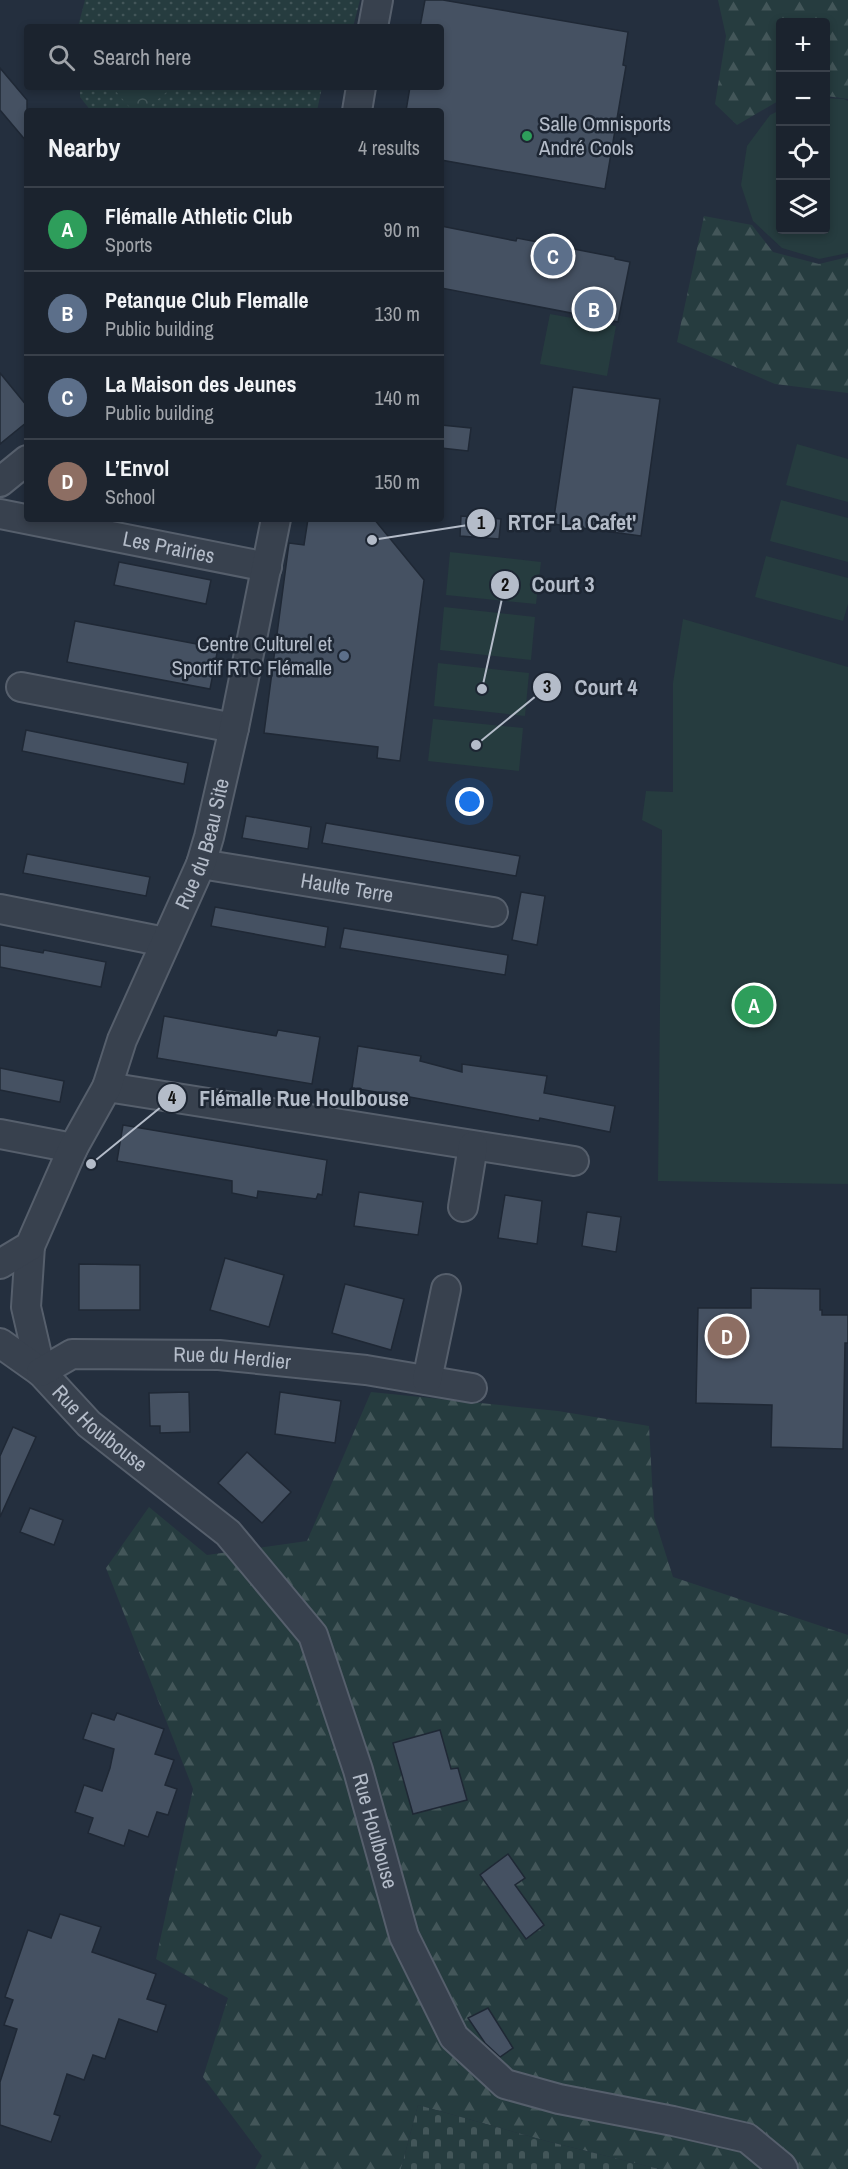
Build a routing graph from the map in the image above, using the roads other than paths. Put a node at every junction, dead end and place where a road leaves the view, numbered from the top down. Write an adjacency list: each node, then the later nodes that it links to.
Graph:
1 (378, 0): 2 (street)
2 (374, 24)
3 (360, 90): 4 (street)
4 (358, 108)
5 (24, 462): 6 (street)
6 (0, 482)
7 (0, 514): 8 (street, Les Prairies)
8 (24, 519)
9 (38, 522): 11 (street, Les Prairies)
10 (275, 522): 11 (street, Rue du Beau Site)
11 (267, 567): 13 (street, Rue du Beau Site)
12 (21, 687): 13 (street)
13 (234, 728): 14 (street, Rue du Beau Site)
14 (201, 864): 16 (street, Haulte Terre); 17 (street, Rue du Beau Site)
15 (0, 909): 17 (street)
16 (493, 912)
17 (165, 942): 18 (street, Rue du Beau Site)
18 (107, 1088): 20 (street); 21 (street, Rue du Beau Site)
19 (0, 1134): 21 (street)
20 (473, 1146): 22 (street); 23 (street)
21 (73, 1148): 24 (street, Rue Houlbouse)
22 (574, 1161)
23 (463, 1207)
24 (30, 1246): 25 (street); 28 (street, Rue Houlbouse)
25 (0, 1264)
26 (446, 1289): 29 (street)
27 (0, 1343): 28 (street, Rue Houlbouse)
28 (41, 1372): 29 (street, Rue du Herdier); 31 (street, Rue Houlbouse)
29 (427, 1380): 30 (street, Rue du Herdier)
30 (472, 1388)
31 (783, 2169)

